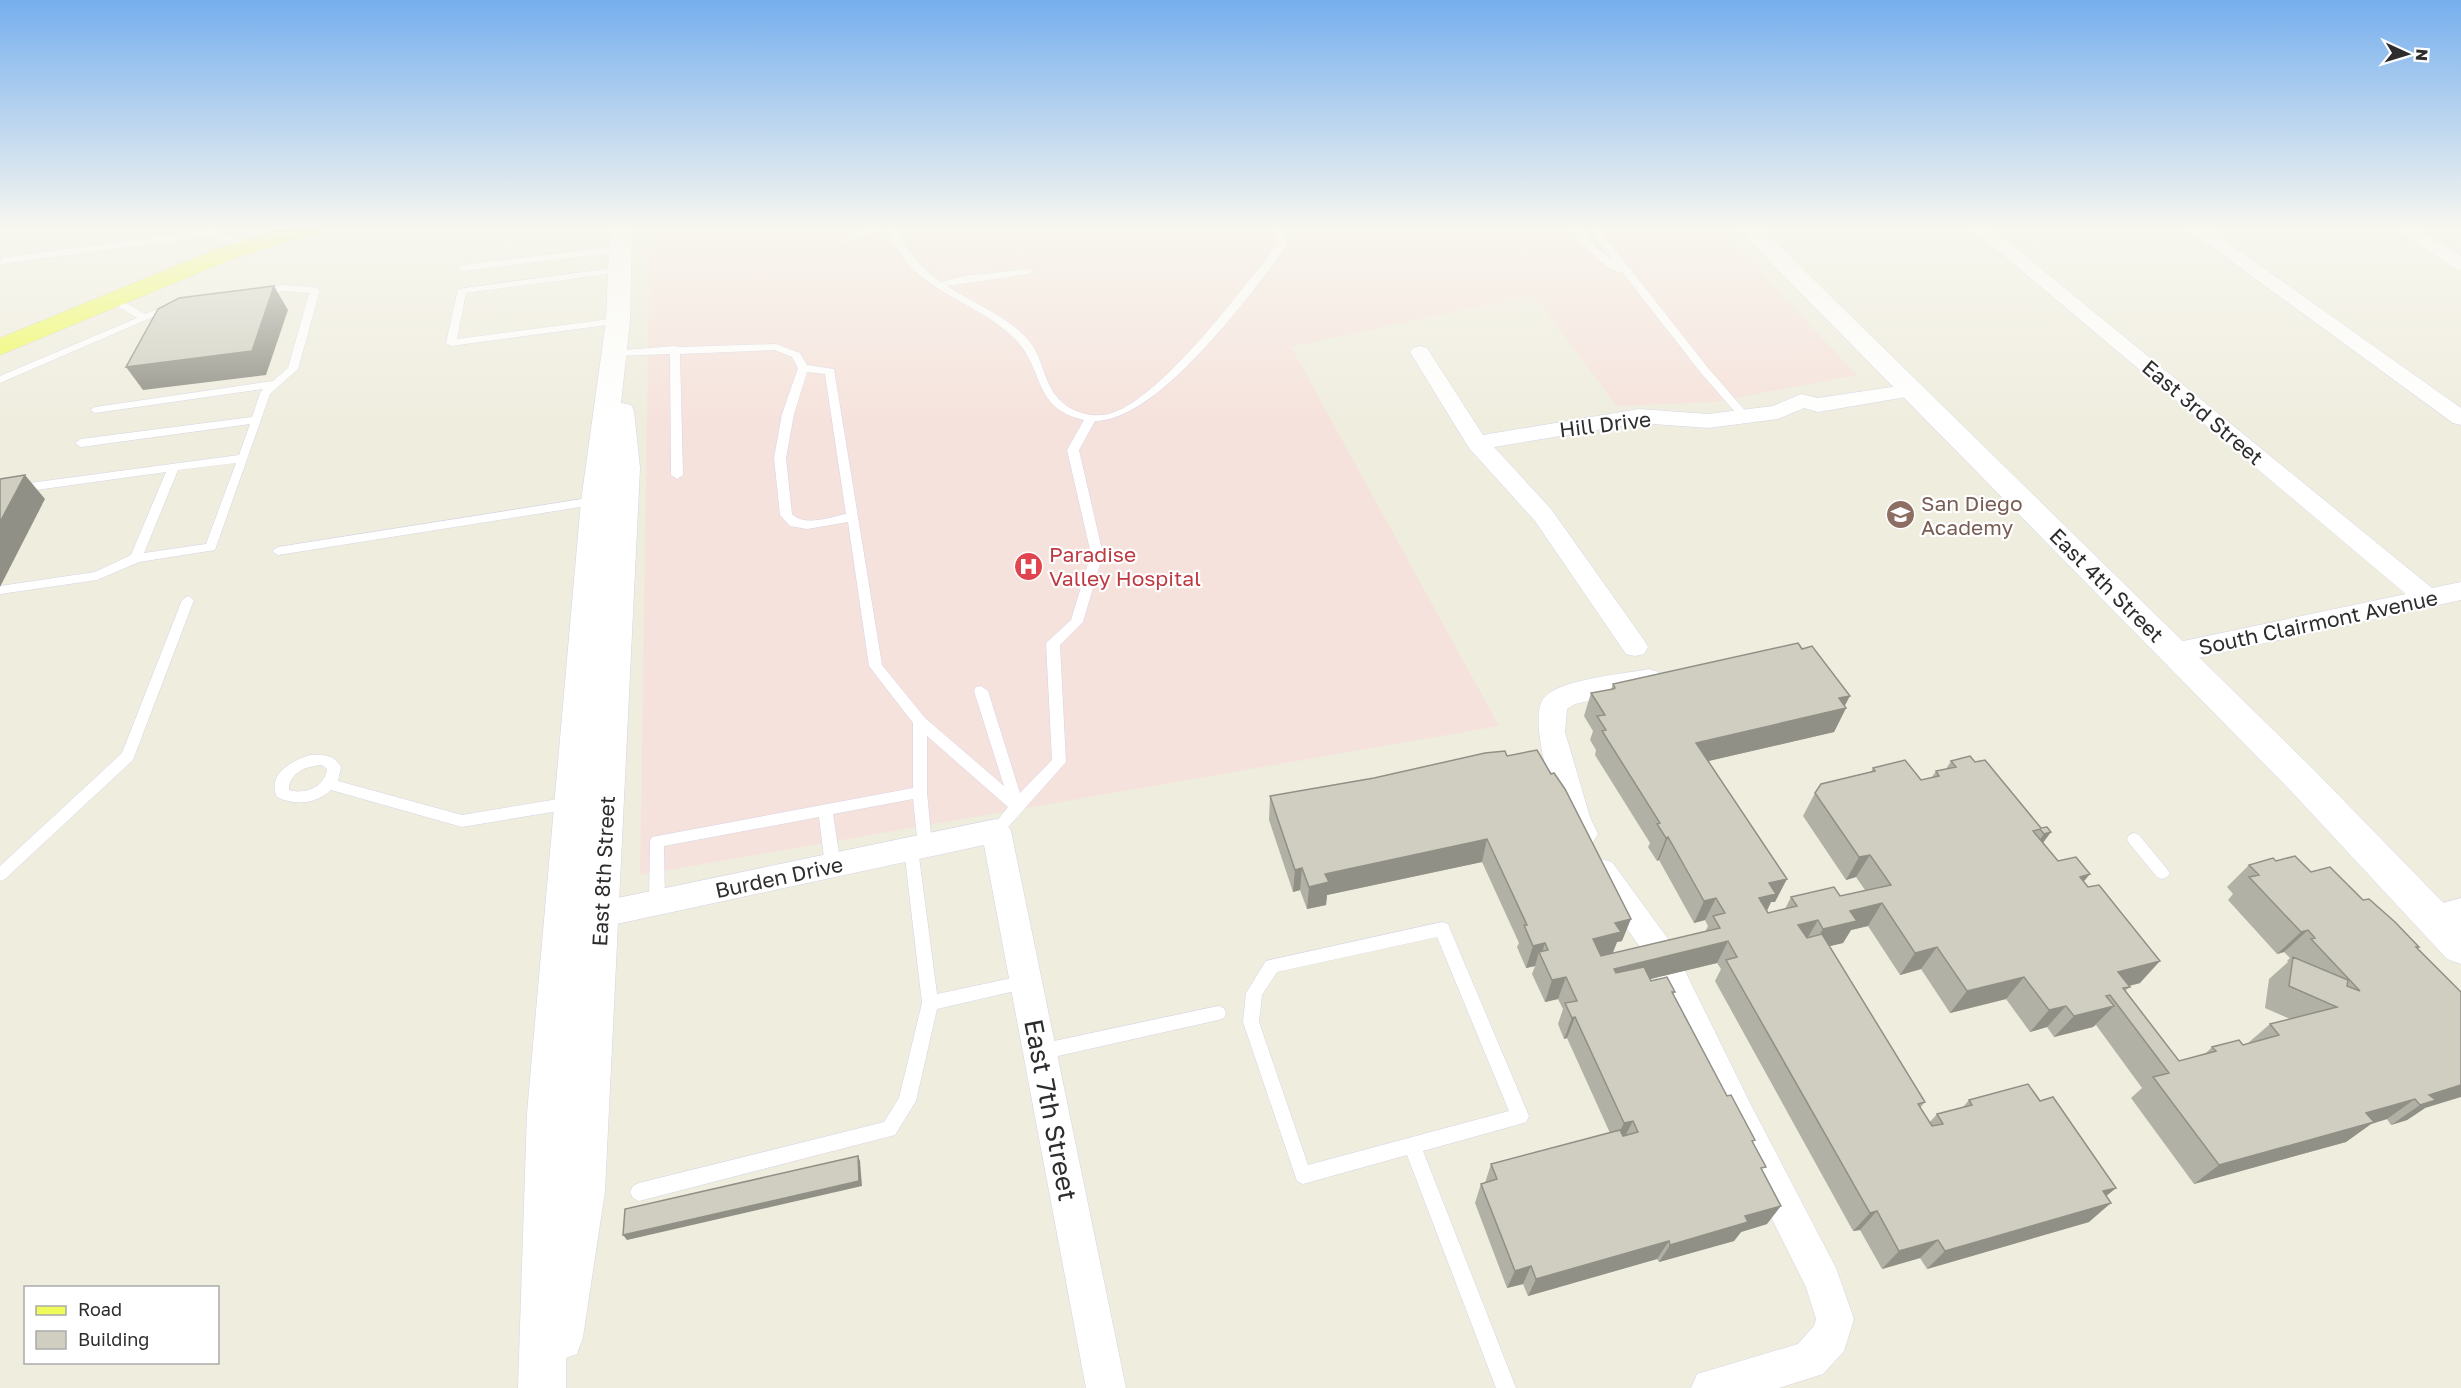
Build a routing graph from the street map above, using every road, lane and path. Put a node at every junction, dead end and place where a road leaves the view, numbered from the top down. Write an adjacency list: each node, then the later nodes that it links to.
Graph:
1 (130, 293): 11 (main road)
2 (314, 293): 20 (lane)
3 (462, 293): 14 (lane)
4 (619, 293): 14 (main road, East 8th Street)
5 (952, 293): 24 (lane)
6 (1242, 293): 24 (lane)
7 (1643, 293): 23 (lane)
8 (1814, 293): 21 (main road, East 4th Street)
9 (2058, 293): 39 (street, East 3rd Street)
10 (2286, 293): 25 (street)
11 (114, 299): 13 (lane); 15 (main road)
12 (182, 304): 13 (lane)
13 (143, 317): 19 (lane)
14 (617, 337): 16 (lane); 33 (main road, East 8th Street); 57 (main road, East 8th Street)
15 (0, 347)
16 (675, 349): 18 (lane); 31 (lane)
17 (1420, 352): 28 (street)
18 (803, 368): 34 (lane); 34 (lane)
19 (0, 380)
20 (276, 384): 22 (lane); 26 (lane)
21 (1906, 384): 23 (street, Hill Drive); 42 (main road, East 4th Street)
22 (95, 410)
23 (1745, 417): 28 (street, Hill Drive)
24 (1091, 418): 50 (lane)
25 (2461, 418)
26 (257, 420): 27 (lane); 29 (lane)
27 (81, 443)
28 (1478, 443): 41 (street)
29 (243, 458): 30 (lane); 36 (lane)
30 (173, 468): 32 (lane); 36 (lane)
31 (677, 475)
32 (0, 491)
33 (595, 501): 35 (lane); 48 (main road, East 8th Street)
34 (853, 517): 45 (lane)
35 (278, 551)
36 (136, 558): 37 (lane)
37 (0, 590)
38 (2461, 591): 39 (street, South Clairmont Avenue)
39 (2426, 597): 42 (street, South Clairmont Avenue)
40 (188, 600): 55 (lane)
41 (1635, 647)
42 (2174, 653): 58 (main road, East 4th Street)
43 (1672, 674): 71 (street)
44 (981, 691): 50 (lane)
45 (920, 722): 47 (lane); 50 (lane)
46 (328, 784): 48 (lane)
47 (920, 792): 49 (lane); 52 (lane)
48 (572, 802): 59 (main road, East 8th Street)
49 (825, 810): 53 (lane); 56 (lane)
50 (1007, 818): 52 (street, Burden Drive); 61 (street, East 7th Street)
51 (2134, 838): 54 (lane)
52 (918, 848): 53 (street, Burden Drive); 62 (lane)
53 (833, 866): 56 (street, Burden Drive)
54 (2162, 873)
55 (0, 875)
56 (657, 902): 57 (street, Burden Drive)
57 (602, 914): 59 (street, Burden Drive); 68 (main road, East 8th Street)
58 (2446, 914): 60 (main road, East 4th Street)
59 (563, 922): 67 (main road, East 8th Street)
60 (2461, 947)
61 (1026, 982): 62 (lane); 64 (street, East 7th Street)
62 (930, 1003): 66 (lane)
63 (1218, 1013): 64 (lane)
64 (1040, 1052): 69 (street, East 7th Street)
65 (1412, 1146): 65 (lane); 70 (lane)
66 (639, 1192)
67 (542, 1388)
68 (552, 1388)
69 (1106, 1388)
70 (1506, 1388)
71 (1711, 1388)

